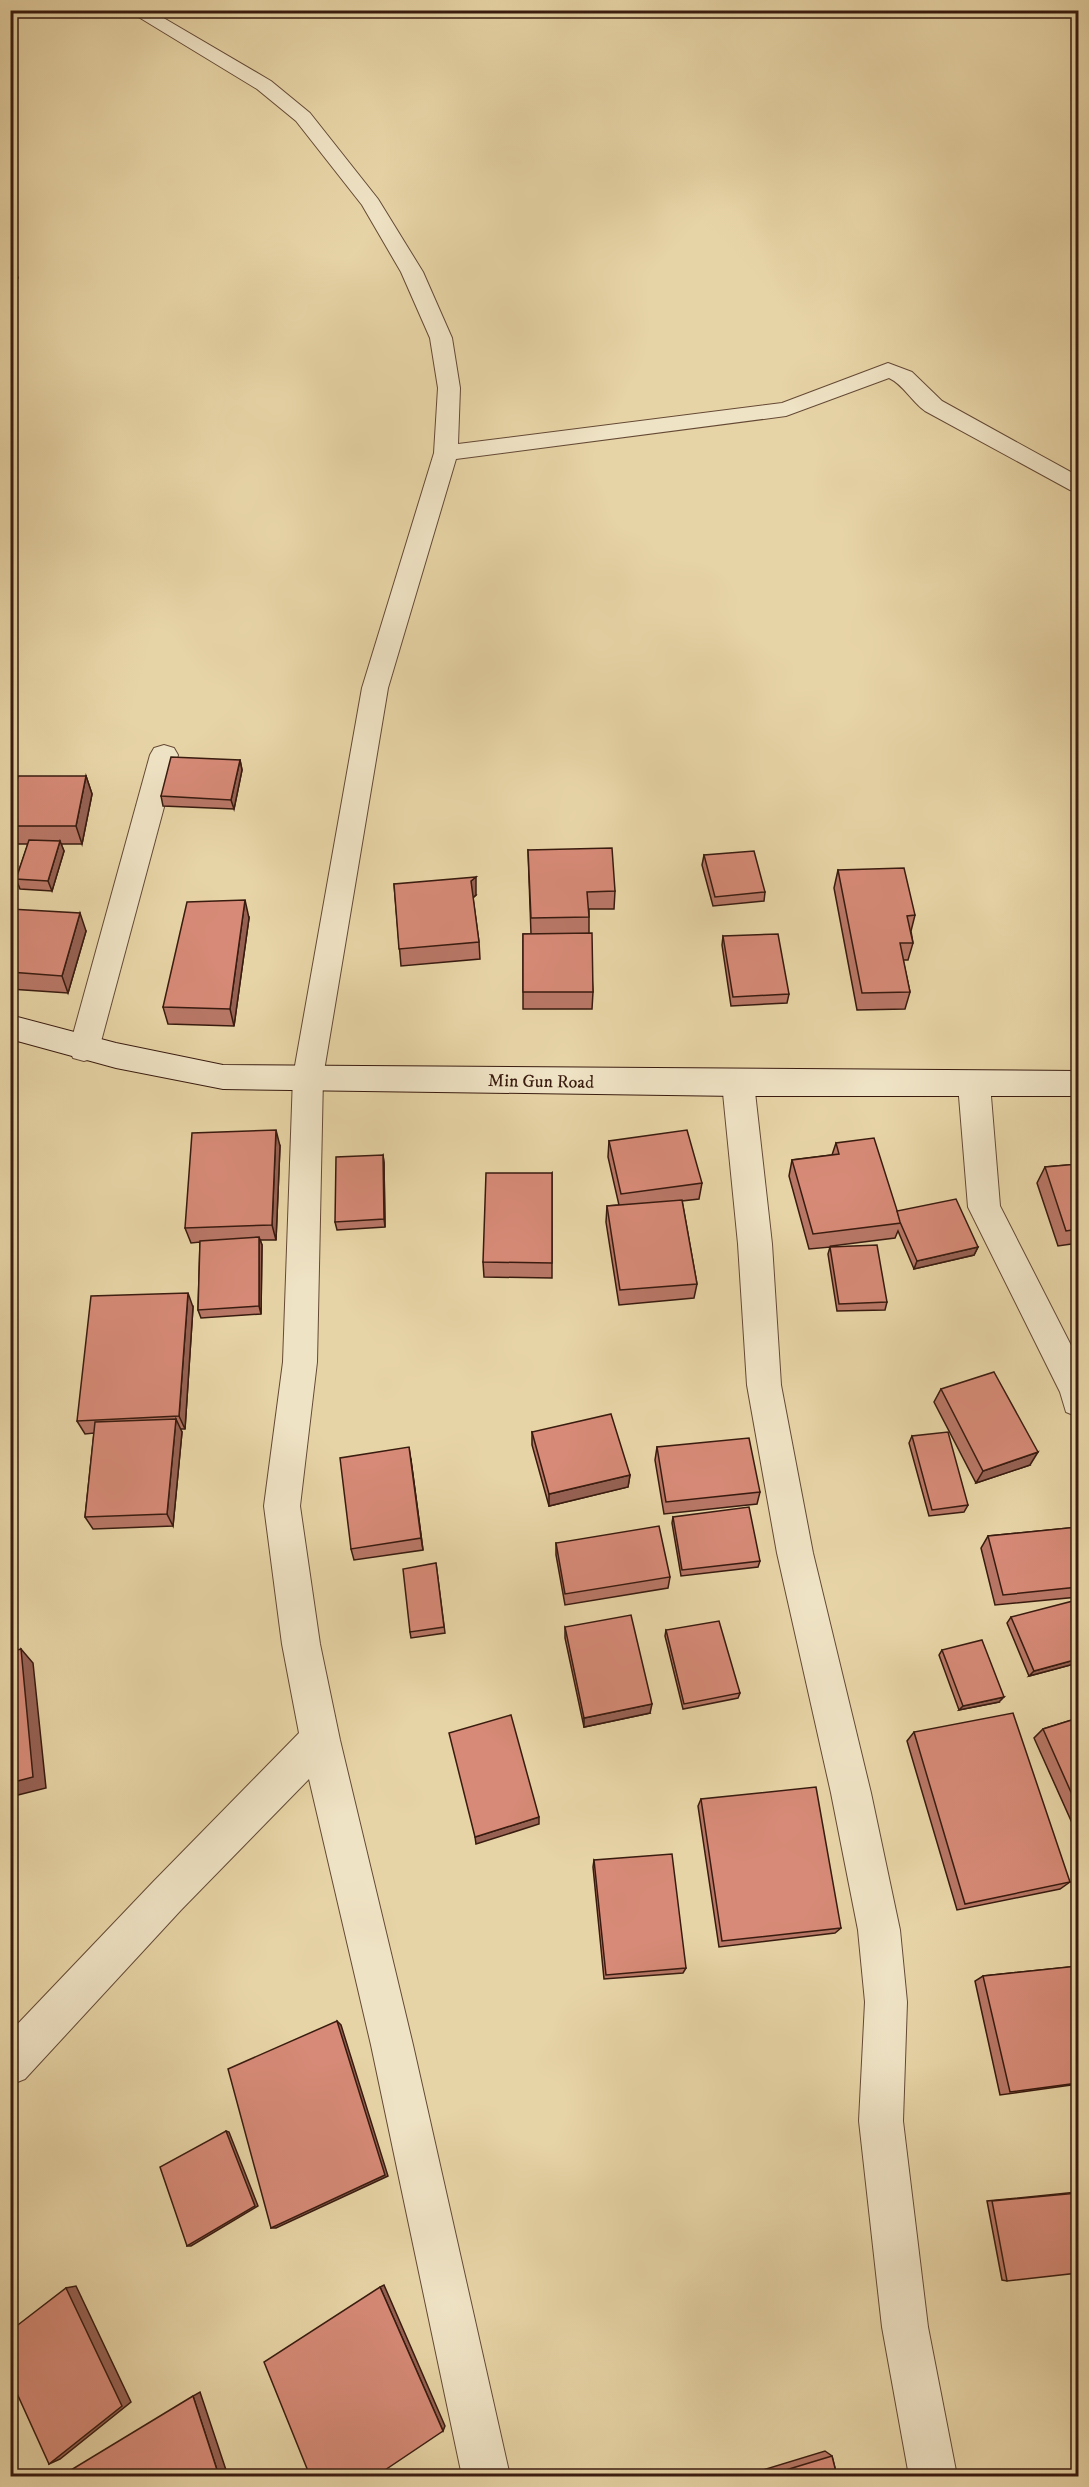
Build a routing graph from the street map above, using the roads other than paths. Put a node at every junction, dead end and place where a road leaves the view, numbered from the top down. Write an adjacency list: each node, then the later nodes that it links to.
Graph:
1 (135, 10): 2 (street)
2 (446, 453): 3 (street); 7 (street)
3 (1078, 485)
4 (164, 754): 6 (street)
5 (10, 1027): 6 (street, Min Gun Road)
6 (84, 1049): 7 (street, Min Gun Road)
7 (308, 1077): 8 (street, Min Gun Road); 12 (street)
8 (738, 1083): 9 (street, Min Gun Road); 15 (street)
9 (974, 1084): 10 (street, Min Gun Road); 11 (street)
10 (1078, 1084)
11 (1078, 1401)
12 (320, 1740): 13 (street); 14 (street)
13 (10, 2064)
14 (486, 2476)
15 (933, 2476)

